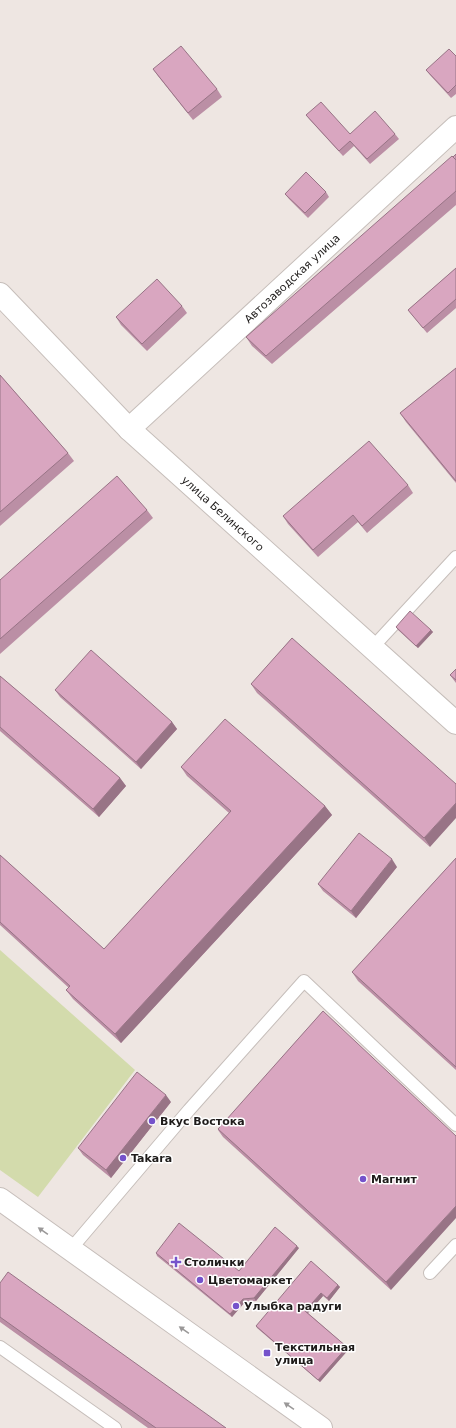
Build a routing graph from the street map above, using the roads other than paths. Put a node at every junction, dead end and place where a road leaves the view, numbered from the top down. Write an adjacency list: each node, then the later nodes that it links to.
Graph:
1 (456, 127): 3 (street, Автозаводская улица)
2 (0, 294): 3 (street, улица Белинского)
3 (129, 429): 5 (street, улица Белинского)
4 (456, 556): 5 (lane)
5 (372, 648): 6 (street, улица Белинского)
6 (456, 723)
7 (456, 1125): 10 (lane)
8 (0, 1199): 10 (street, one-way to 8)
9 (456, 1245): 11 (lane)
10 (70, 1250): 14 (street, one-way to 10)
11 (430, 1273)
12 (0, 1347): 13 (lane)
13 (116, 1428)
14 (322, 1428)

